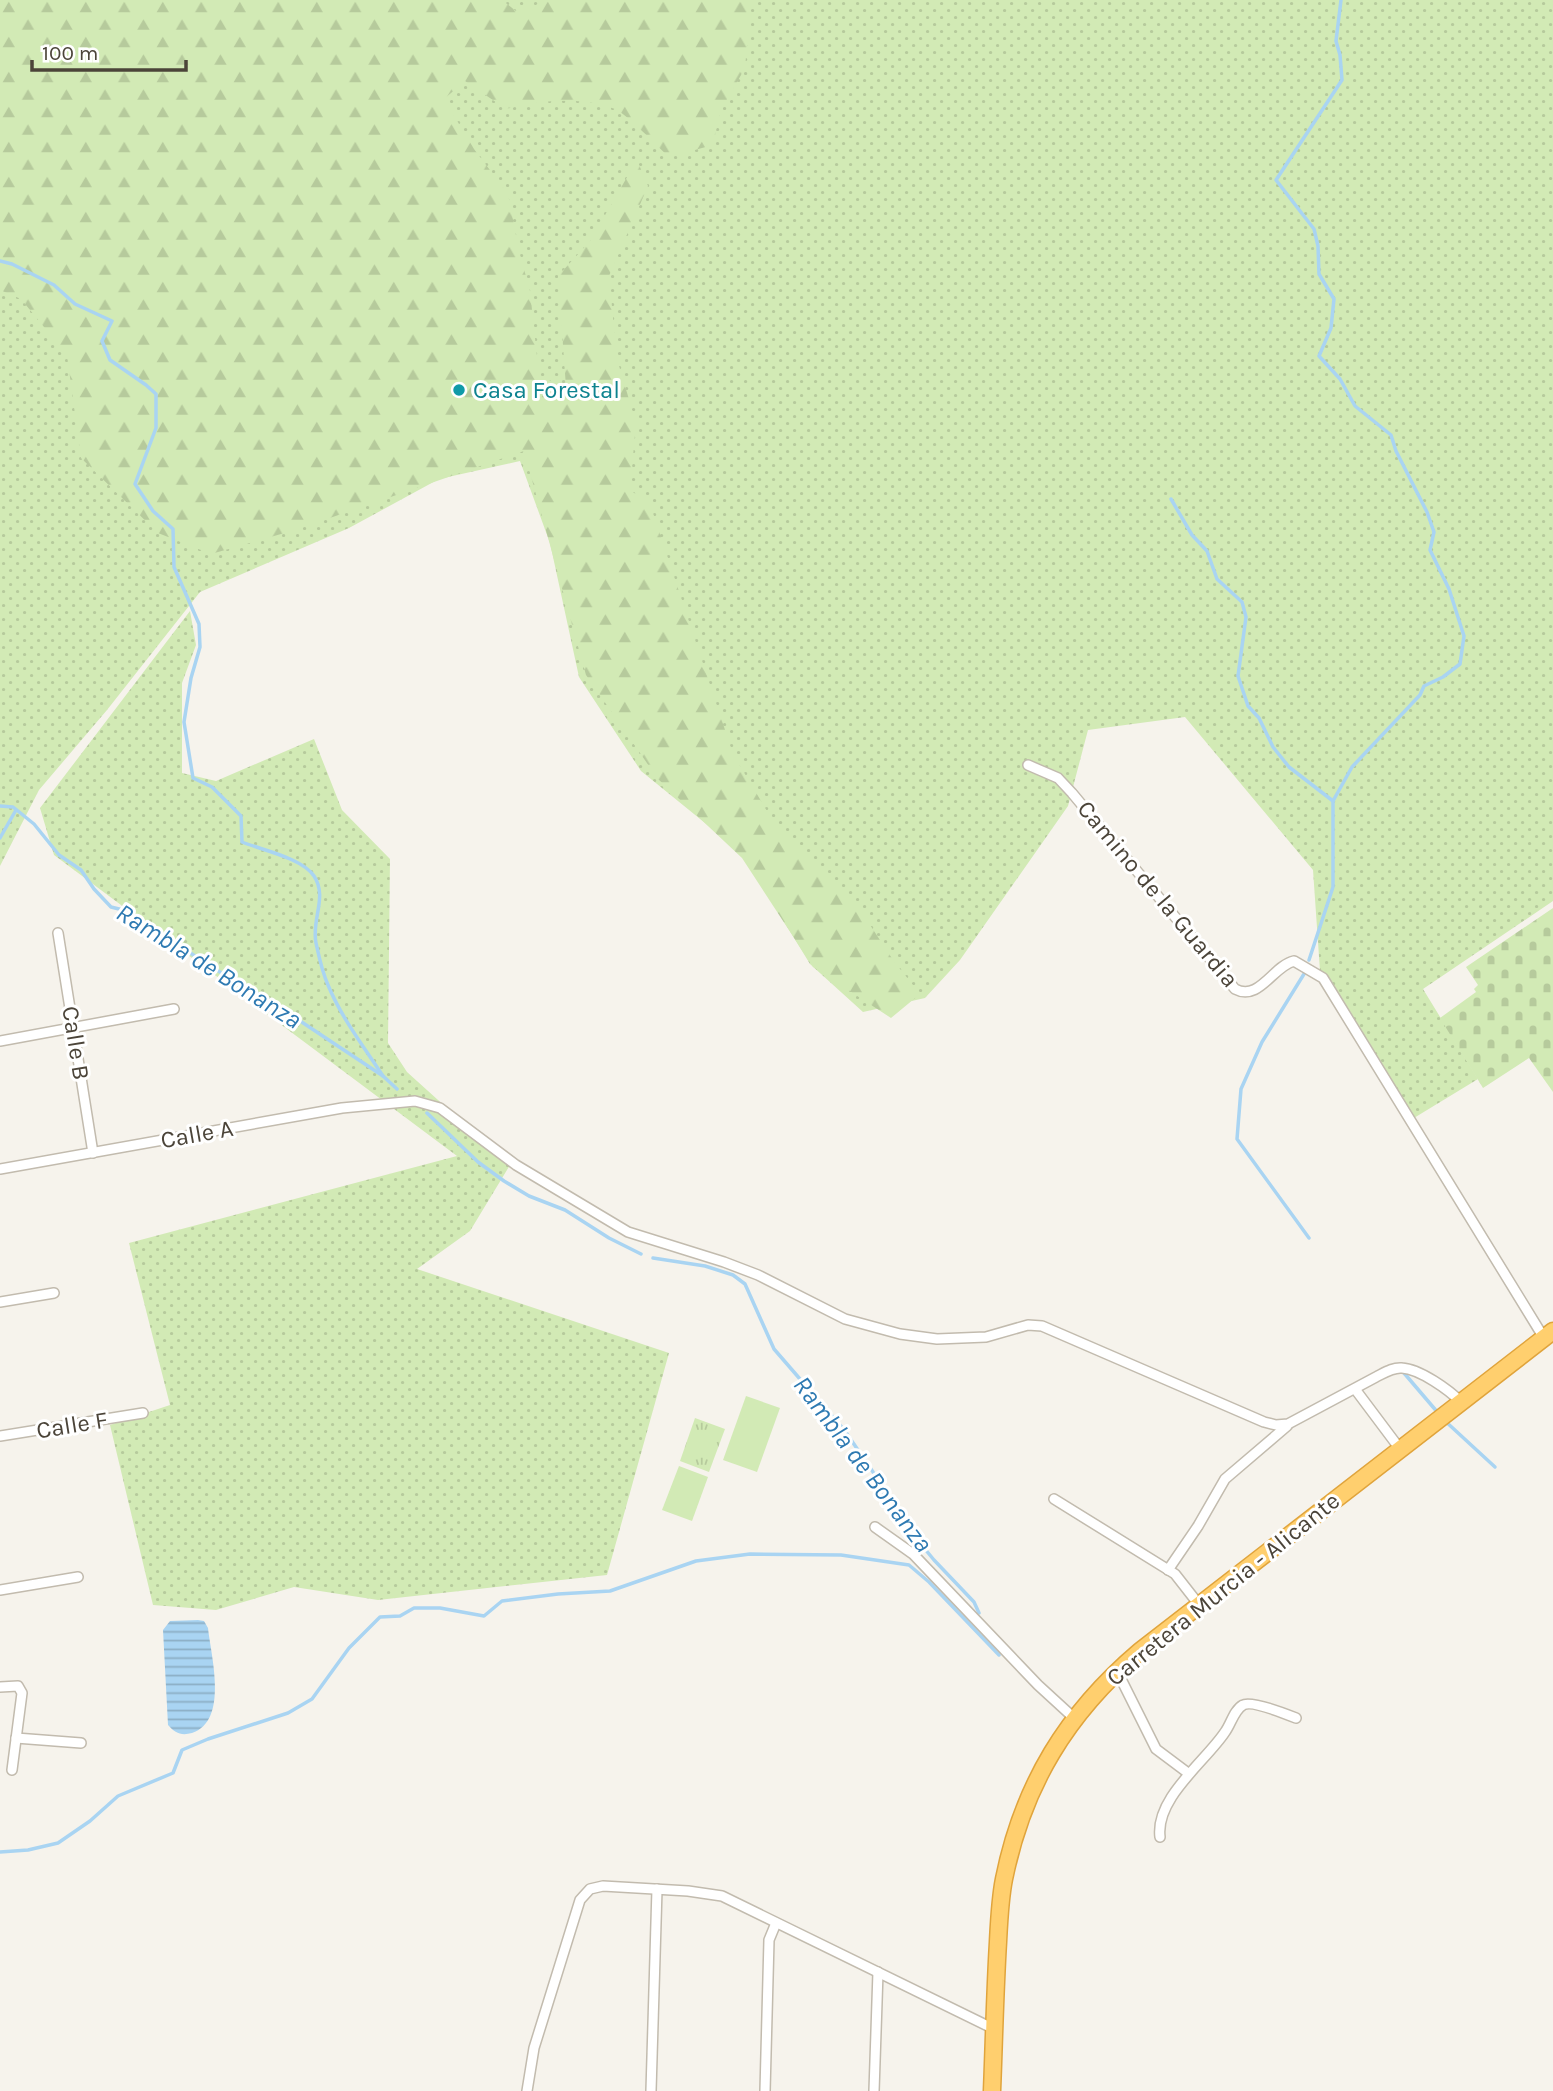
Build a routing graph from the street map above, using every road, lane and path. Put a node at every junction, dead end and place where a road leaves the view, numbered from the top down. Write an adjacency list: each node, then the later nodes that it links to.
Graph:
1 (1028, 765): 10 (street, Camino de la Guardia)
2 (58, 933): 4 (street, Calle B)
3 (174, 1009): 4 (street)
4 (74, 1026): 5 (street); 6 (street, Calle B)
5 (0, 1041)
6 (93, 1153): 7 (street, Calle A); 14 (street, Calle A)
7 (0, 1169)
8 (54, 1293): 9 (street)
9 (0, 1302)
10 (1549, 1334): 12 (highway, Carretera Murcia - Alicante)
11 (1355, 1389): 12 (street); 14 (street); 16 (street)
12 (1456, 1406): 16 (highway, Carretera Murcia - Alicante)
13 (143, 1413): 15 (street, Calle F)
14 (1288, 1424): 19 (street)
15 (0, 1436)
16 (1400, 1449): 22 (highway, Carretera Murcia - Alicante)
17 (1054, 1499): 19 (street)
18 (875, 1527): 25 (street)
19 (1168, 1570): 22 (street)
20 (78, 1577): 21 (street)
21 (0, 1590)
22 (1200, 1606): 23 (highway, Carretera Murcia - Alicante)
23 (1117, 1671): 25 (highway, Carretera Murcia - Alicante); 30 (street)
24 (0, 1687): 27 (street)
25 (1074, 1718): 35 (highway, Carretera Murcia - Alicante)
26 (1296, 1718): 30 (street)
27 (16, 1738): 28 (street); 29 (street)
28 (81, 1743)
29 (12, 1770)
30 (1188, 1773): 31 (street)
31 (1160, 1837)
32 (657, 1889): 33 (street); 36 (street); 37 (street)
33 (776, 1923): 34 (street); 38 (street)
34 (877, 1972): 35 (street); 39 (street)
35 (994, 2029): 40 (highway, Carretera Murcia - Alicante)
36 (527, 2091)
37 (651, 2091)
38 (765, 2091)
39 (874, 2091)
40 (992, 2091)

